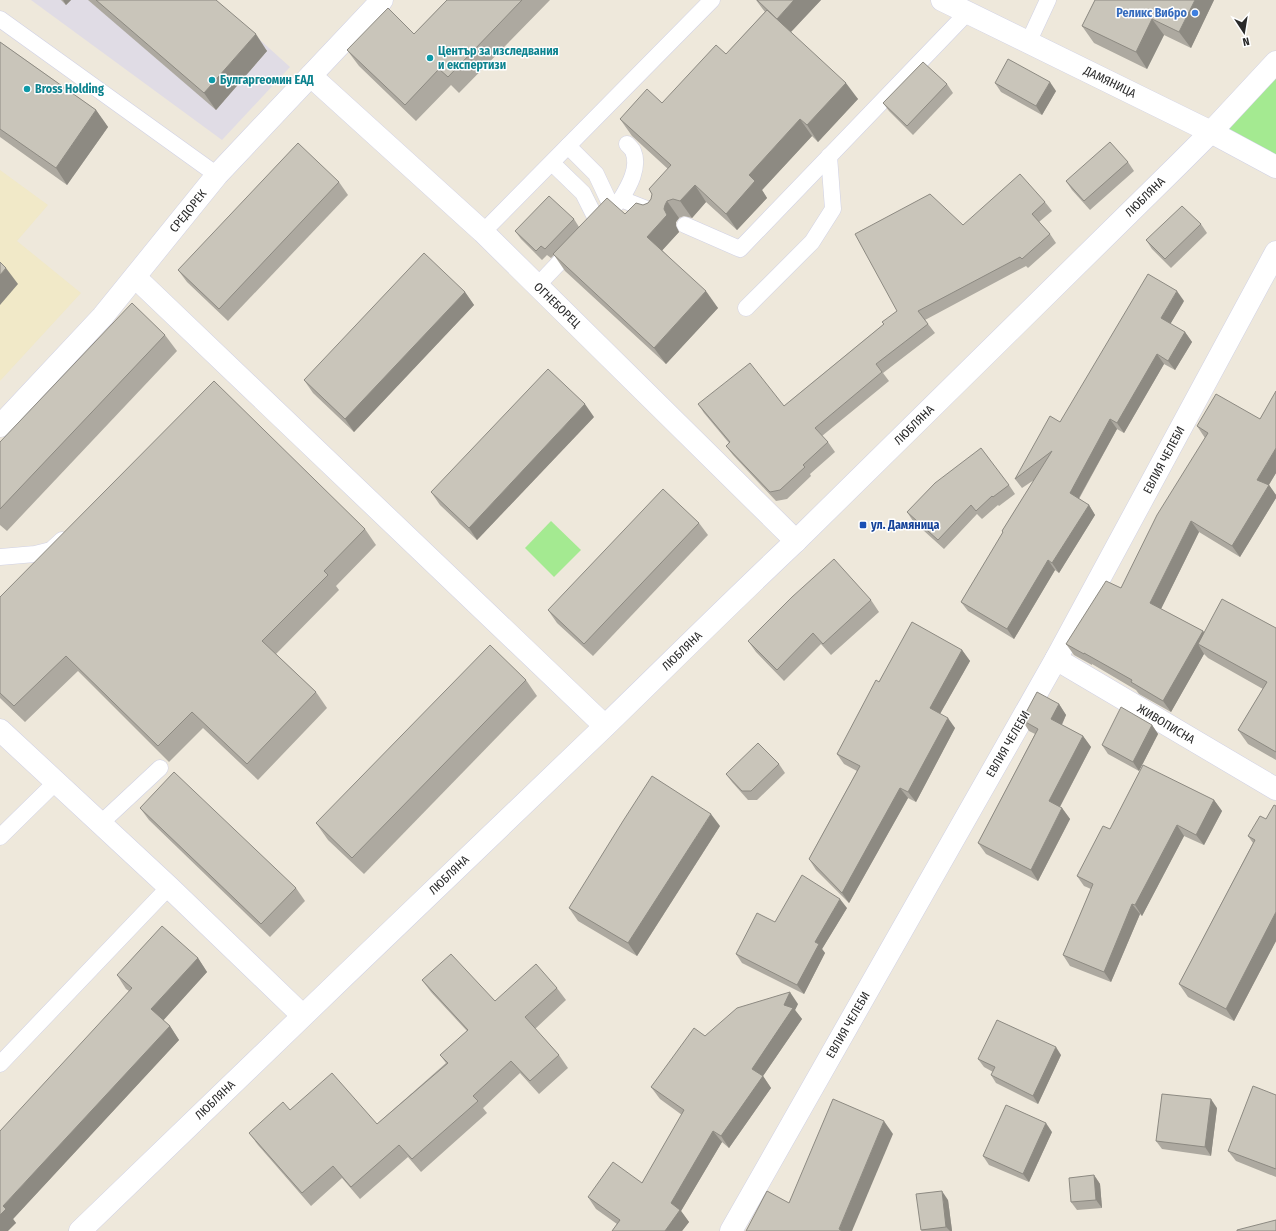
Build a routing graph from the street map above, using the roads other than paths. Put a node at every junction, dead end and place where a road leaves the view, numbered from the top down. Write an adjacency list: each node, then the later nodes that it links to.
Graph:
1 (382, 0): 9 (street, СРЕДОРЕК)
2 (712, 0): 12 (lane)
3 (942, 0): 5 (street, ДАМЯНИЦА)
4 (1048, 0): 7 (lane)
5 (967, 13): 7 (street, ДАМЯНИЦА); 13 (lane)
6 (0, 19): 16 (lane)
7 (1028, 43): 10 (street, ДАМЯНИЦА)
8 (1276, 62): 10 (street, ЛЮБЛЯНА)
9 (311, 76): 16 (street, СРЕДОРЕК); 21 (street, ОГНЕБОРЕЦ)
10 (1211, 132): 15 (street, ДАМЯНИЦА); 28 (street, ЛЮБЛЯНА)
11 (627, 144): 17 (lane)
12 (568, 146): 14 (lane); 17 (lane)
13 (829, 156): 19 (lane); 25 (lane)
14 (552, 162): 20 (lane); 21 (lane)
15 (1276, 167)
16 (217, 175): 23 (street, СРЕДОРЕК)
17 (617, 203): 18 (lane); 20 (lane)
18 (654, 212)
19 (685, 224)
20 (590, 231): 24 (lane)
21 (483, 232): 24 (street, ОГНЕБОРЕЦ)
22 (1276, 252): 30 (street, ЕВЛИЯ ЧЕЛЕБИ)
23 (135, 277): 26 (street, СРЕДОРЕК); 31 (street)
24 (537, 286): 28 (street, ОГНЕБОРЕЦ)
25 (746, 308)
26 (0, 426)
27 (72, 529): 29 (lane)
28 (796, 541): 31 (street, ЛЮБЛЯНА)
29 (0, 557)
30 (1056, 659): 35 (street, ЖИВОПИСНА); 42 (street, ЕВЛИЯ ЧЕЛЕБИ)
31 (605, 726): 39 (street, ЛЮБЛЯНА)
32 (0, 730): 34 (street)
33 (160, 768): 36 (lane)
34 (56, 782): 36 (street); 37 (lane)
35 (1276, 789)
36 (101, 823): 38 (street)
37 (0, 837)
38 (169, 887): 39 (street); 40 (lane)
39 (302, 1015): 41 (street, ЛЮБЛЯНА)
40 (0, 1064)
41 (80, 1231)
42 (731, 1231)

